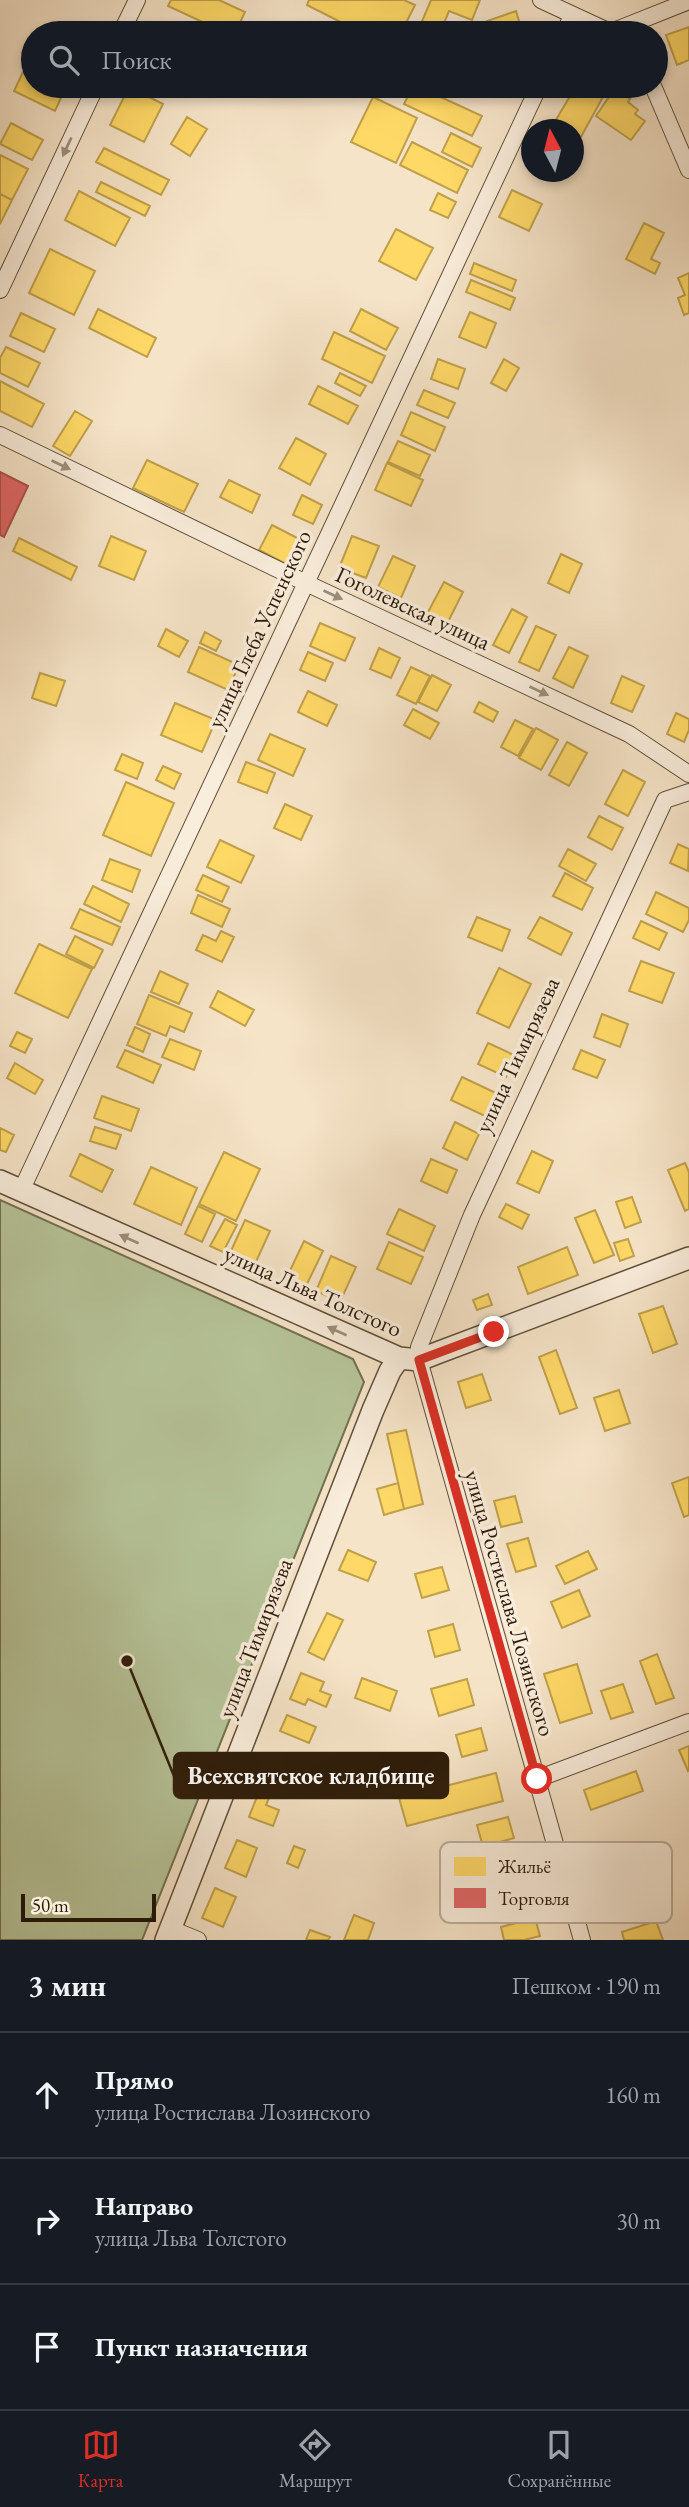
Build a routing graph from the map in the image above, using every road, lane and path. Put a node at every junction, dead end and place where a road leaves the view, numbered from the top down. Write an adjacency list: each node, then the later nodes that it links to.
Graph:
1 (136, 0): 5 (street)
2 (541, 0): 4 (street)
3 (689, 1): 8 (street)
4 (572, 16): 6 (street); 7 (street)
5 (126, 21)
6 (570, 21)
7 (584, 21)
8 (641, 21)
9 (90, 98): 13 (street, one-way to 13)
10 (533, 98): 15 (street, улица Глеба Успенского)
11 (658, 98): 12 (street)
12 (689, 170)
13 (0, 290)
14 (0, 435): 15 (street, Гоголевская улица, one-way to 15)
15 (306, 583): 16 (street, Гоголевская улица, one-way to 16); 19 (street, улица Глеба Успенского)
16 (689, 774)
17 (689, 792): 21 (street, улица Тимирязева)
18 (0, 1181): 19 (street, улица Льва Толстого)
19 (21, 1191): 21 (street, улица Льва Толстого, one-way to 19)
20 (689, 1258): 21 (street, улица Льва Толстого)
21 (409, 1359): 23 (street, улица Ростислава Лозинского); 26 (street, улица Тимирязева)
22 (689, 1722): 23 (street)
23 (537, 1779): 24 (street, улица Ростислава Лозинского)
24 (555, 1842)
25 (577, 1923): 28 (street, улица Ростислава Лозинского)
26 (168, 1934): 27 (street)
27 (198, 1940)
28 (582, 1940)

